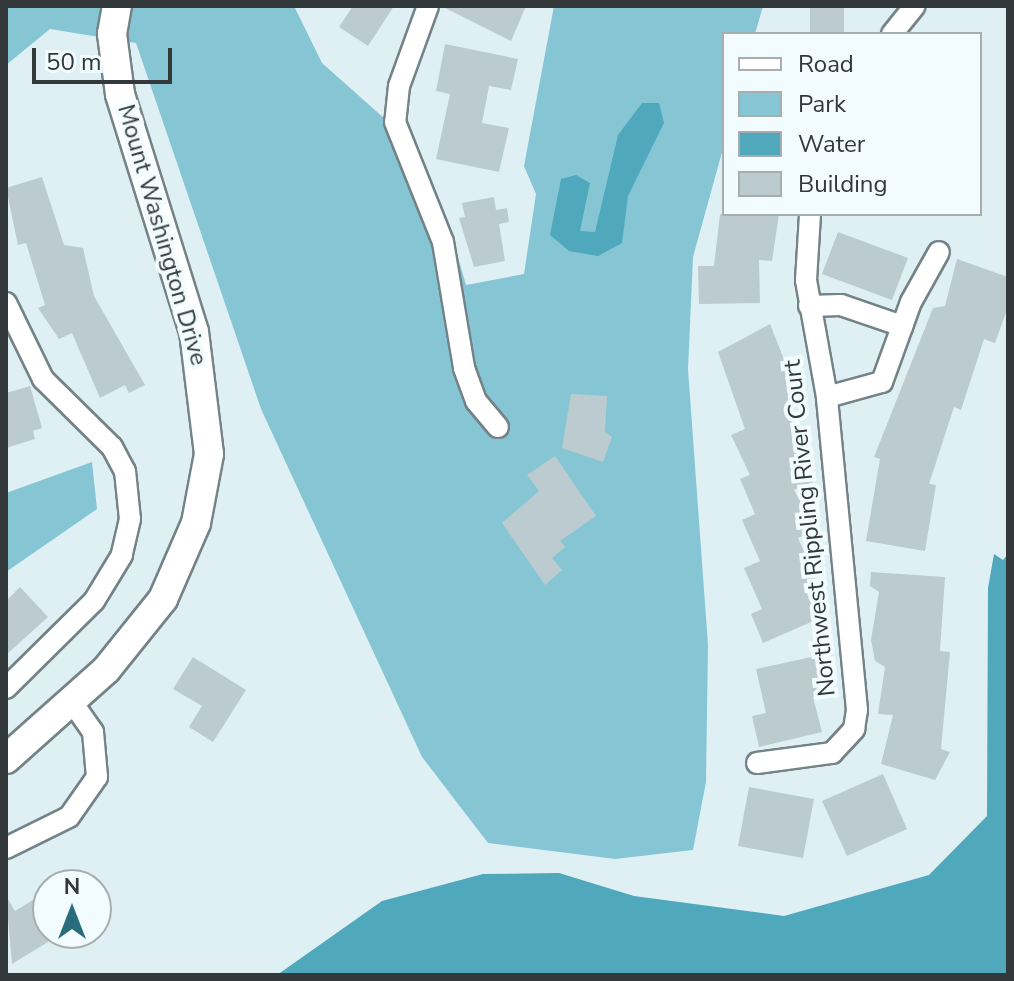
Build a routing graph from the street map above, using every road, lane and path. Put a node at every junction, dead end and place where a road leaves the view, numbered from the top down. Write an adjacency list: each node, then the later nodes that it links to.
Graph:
1 (117, 6): 14 (main road, Mount Washington Drive)
2 (428, 6): 12 (street)
3 (915, 6): 4 (street)
4 (894, 32)
5 (810, 216): 8 (street, Northwest Rippling River Court)
6 (939, 252): 9 (street)
7 (6, 303): 10 (street)
8 (809, 306): 9 (street); 11 (street, Northwest Rippling River Court)
9 (902, 326): 11 (street)
10 (14, 351): 13 (street)
11 (827, 397): 16 (street, Northwest Rippling River Court)
12 (498, 427)
13 (6, 688)
14 (71, 701): 15 (main road, Mount Washington Drive); 17 (street)
15 (6, 759)
16 (757, 763)
17 (6, 848)

